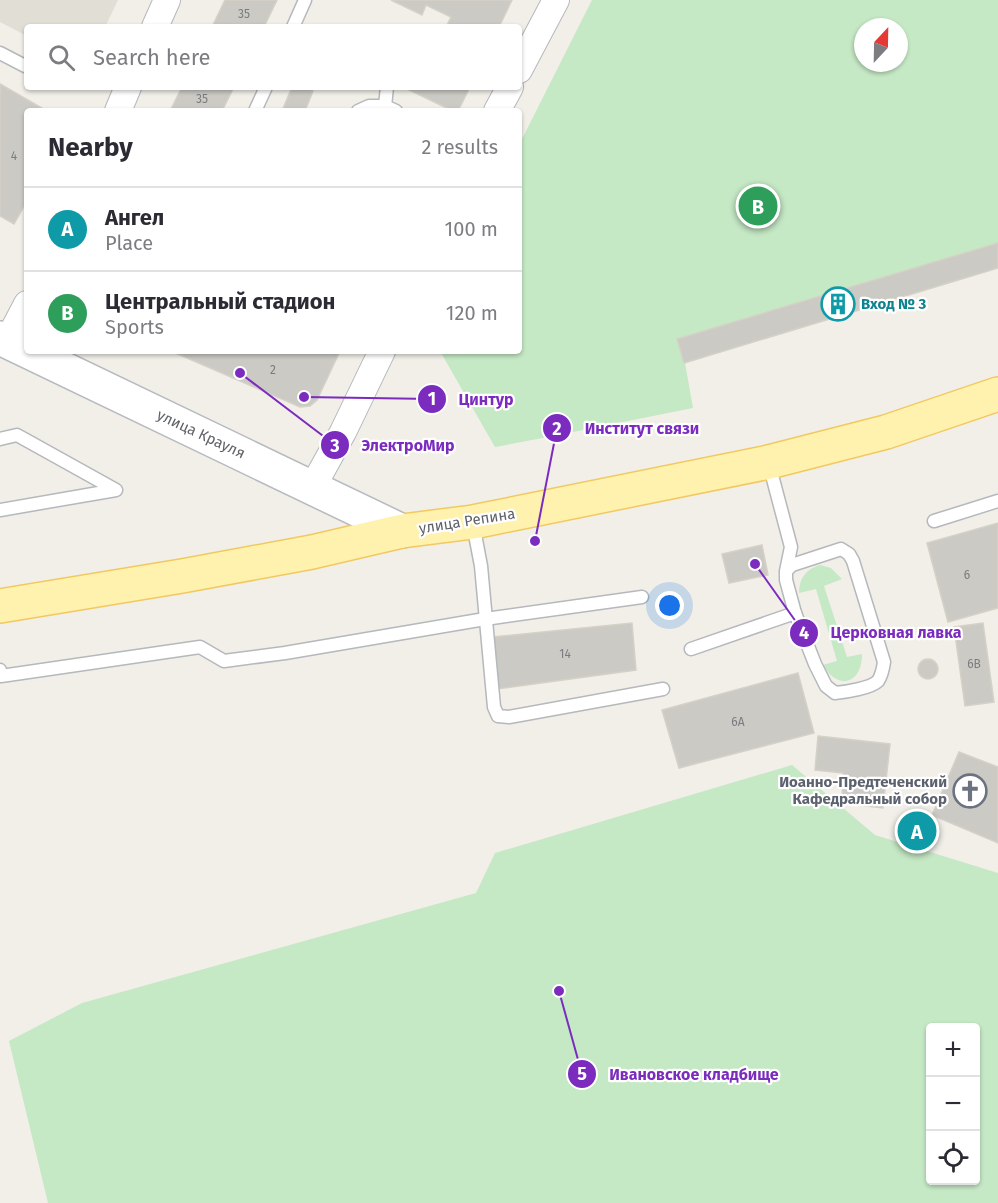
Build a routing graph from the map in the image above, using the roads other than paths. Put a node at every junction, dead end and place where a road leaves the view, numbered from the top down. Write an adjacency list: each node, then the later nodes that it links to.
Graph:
1 (167, 0): 4 (street)
2 (305, 0): 5 (lane)
3 (556, 0): 7 (street)
4 (156, 24)
5 (294, 24)
6 (0, 53): 8 (lane)
7 (522, 64)
8 (24, 66)
9 (127, 90): 13 (street)
10 (265, 90): 14 (lane)
11 (388, 90): 17 (lane)
12 (508, 90): 18 (street)
13 (119, 108)
14 (256, 108)
15 (365, 108): 16 (lane)
16 (384, 108)
17 (391, 108)
18 (499, 108)
19 (24, 309): 20 (street)
20 (2, 345): 25 (main road, улица Крауля)
21 (381, 354): 25 (street)
22 (998, 394): 24 (main road, улица Репина)
23 (0, 439): 27 (lane)
24 (769, 462): 29 (main road, улица Репина); 31 (lane)
25 (312, 488): 30 (main road, улица Крауля)
26 (998, 501): 28 (lane)
27 (0, 510)
28 (934, 521)
29 (473, 522): 30 (main road, улица Репина); 35 (lane)
30 (402, 531): 33 (main road, улица Репина)
31 (786, 571): 34 (lane); 34 (lane)
32 (642, 597): 35 (lane)
33 (0, 606)
34 (795, 613): 36 (lane)
35 (485, 619): 37 (lane); 38 (lane)
36 (691, 649)
37 (0, 670)
38 (663, 689)

